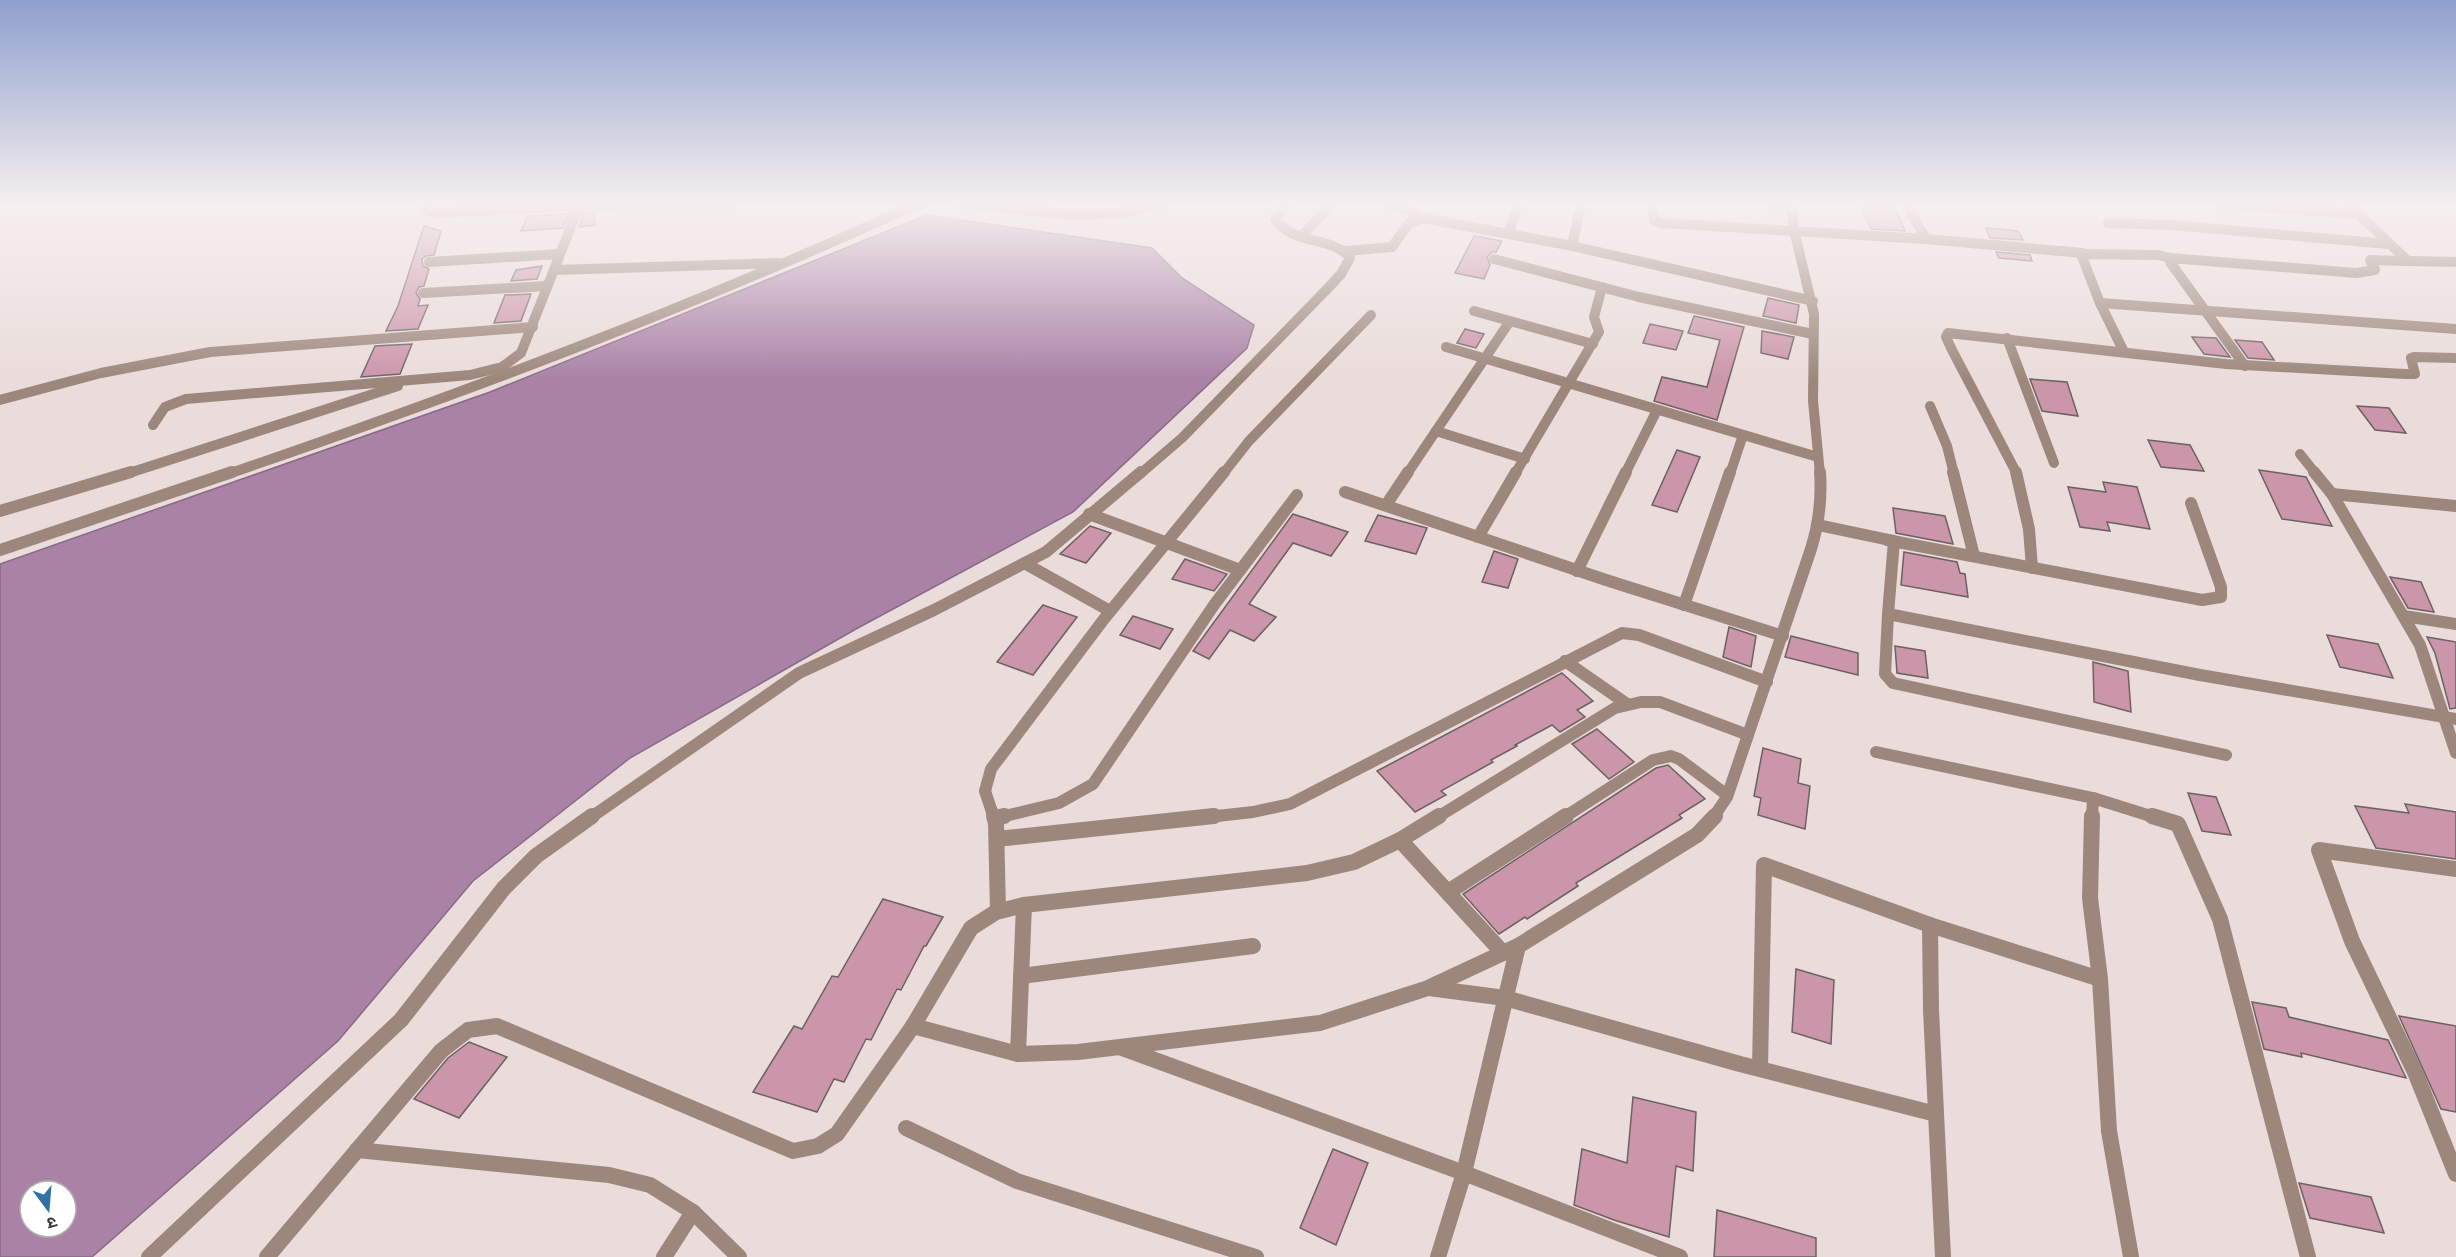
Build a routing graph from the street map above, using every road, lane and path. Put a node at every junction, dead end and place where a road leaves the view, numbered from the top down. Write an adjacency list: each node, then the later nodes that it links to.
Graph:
1 (556, 263): 11 (street)
2 (785, 263): 11 (street); 55 (street)
3 (1347, 263): 50 (street)
4 (1508, 263): 13 (street)
5 (1645, 263): 15 (street)
6 (1803, 263): 15 (street)
7 (2082, 263): 16 (street)
8 (2170, 263): 18 (street)
9 (2228, 263): 10 (street)
10 (2371, 263)
11 (554, 270): 12 (street)
12 (547, 286): 14 (street); 21 (street)
13 (1602, 287): 23 (street); 25 (street)
14 (423, 292)
15 (1813, 301): 23 (street)
16 (2100, 303): 18 (street); 27 (street)
17 (1474, 311): 20 (street)
18 (2206, 312): 22 (street); 30 (street)
19 (1371, 315): 54 (street)
20 (1510, 321): 25 (street); 28 (street)
21 (532, 327): 31 (street); 33 (street)
22 (2456, 330)
23 (1813, 334): 40 (street)
24 (2007, 338): 27 (street); 42 (street); 58 (street)
25 (1593, 344): 32 (street)
26 (1446, 347): 28 (street)
27 (2124, 352): 30 (street)
28 (1486, 358): 32 (street); 37 (street)
29 (2456, 358): 30 (street)
30 (2245, 366)
31 (420, 379): 36 (street); 49 (street)
32 (1570, 385): 35 (street); 41 (street)
33 (0, 400)
34 (1930, 406): 56 (street)
35 (1657, 411): 38 (street); 60 (street)
36 (153, 425)
37 (1436, 431): 41 (street); 47 (street)
38 (1743, 435): 40 (street); 61 (street)
39 (2300, 454): 44 (street)
40 (1818, 457): 51 (street)
41 (1525, 459): 52 (street)
42 (2054, 463)
43 (1345, 492): 47 (street)
44 (2332, 494): 48 (street); 64 (street)
45 (1297, 495): 59 (street)
46 (2191, 503): 58 (street)
47 (1386, 505): 52 (street)
48 (2456, 506)
49 (0, 511)
50 (1089, 514): 54 (street); 57 (street)
51 (1818, 525): 53 (street); 66 (street)
52 (1478, 537): 60 (street)
53 (1886, 540): 56 (street); 63 (street)
54 (1166, 542): 59 (street); 62 (street)
55 (0, 550)
56 (1974, 556): 58 (street)
57 (1026, 564): 62 (street); 101 (street)
58 (2031, 568)
59 (1240, 570): 77 (street)
60 (1577, 571): 61 (street)
61 (1684, 605): 66 (street)
62 (1110, 611): 77 (street)
63 (1888, 614): 70 (street); 74 (street)
64 (2404, 616): 65 (street); 70 (street)
65 (2456, 624)
66 (1783, 636): 68 (street)
67 (1565, 661): 68 (street); 69 (street); 78 (street)
68 (1767, 682): 71 (street)
69 (1627, 704): 71 (street); 79 (street)
70 (2450, 719): 73 (street)
71 (1748, 735): 75 (street)
72 (1876, 752): 76 (street)
73 (2456, 753)
74 (2226, 755)
75 (1727, 795): 81 (street); 86 (street)
76 (2093, 798): 88 (street); 110 (street)
77 (995, 818): 78 (street)
78 (997, 839): 83 (street)
79 (1400, 840): 81 (street); 82 (street)
80 (2456, 869): 99 (street)
81 (1448, 892): 86 (street)
82 (1024, 905): 83 (street); 87 (street)
83 (998, 910): 91 (street)
84 (1930, 925): 88 (street); 94 (street); 95 (street)
85 (1253, 946): 87 (street)
86 (1511, 949): 89 (street); 90 (street)
87 (1021, 976): 93 (street)
88 (2100, 979): 109 (street)
89 (1428, 988): 90 (street); 92 (street)
90 (1505, 999): 94 (street); 98 (street)
91 (914, 1026): 93 (street); 97 (street)
92 (1120, 1047): 93 (street); 98 (street)
93 (1018, 1054)
94 (1760, 1068): 95 (street)
95 (1936, 1114): 108 (street)
96 (906, 1128): 105 (street)
97 (357, 1150): 100 (street); 102 (street)
98 (1464, 1173): 106 (street); 107 (street)
99 (2456, 1174)
100 (693, 1212): 103 (street); 104 (street)
101 (149, 1257)
102 (267, 1257)
103 (664, 1257)
104 (739, 1257)
105 (1256, 1257)
106 (1438, 1257)
107 (1680, 1257)
108 (1943, 1257)
109 (2131, 1257)
110 (2308, 1257)

